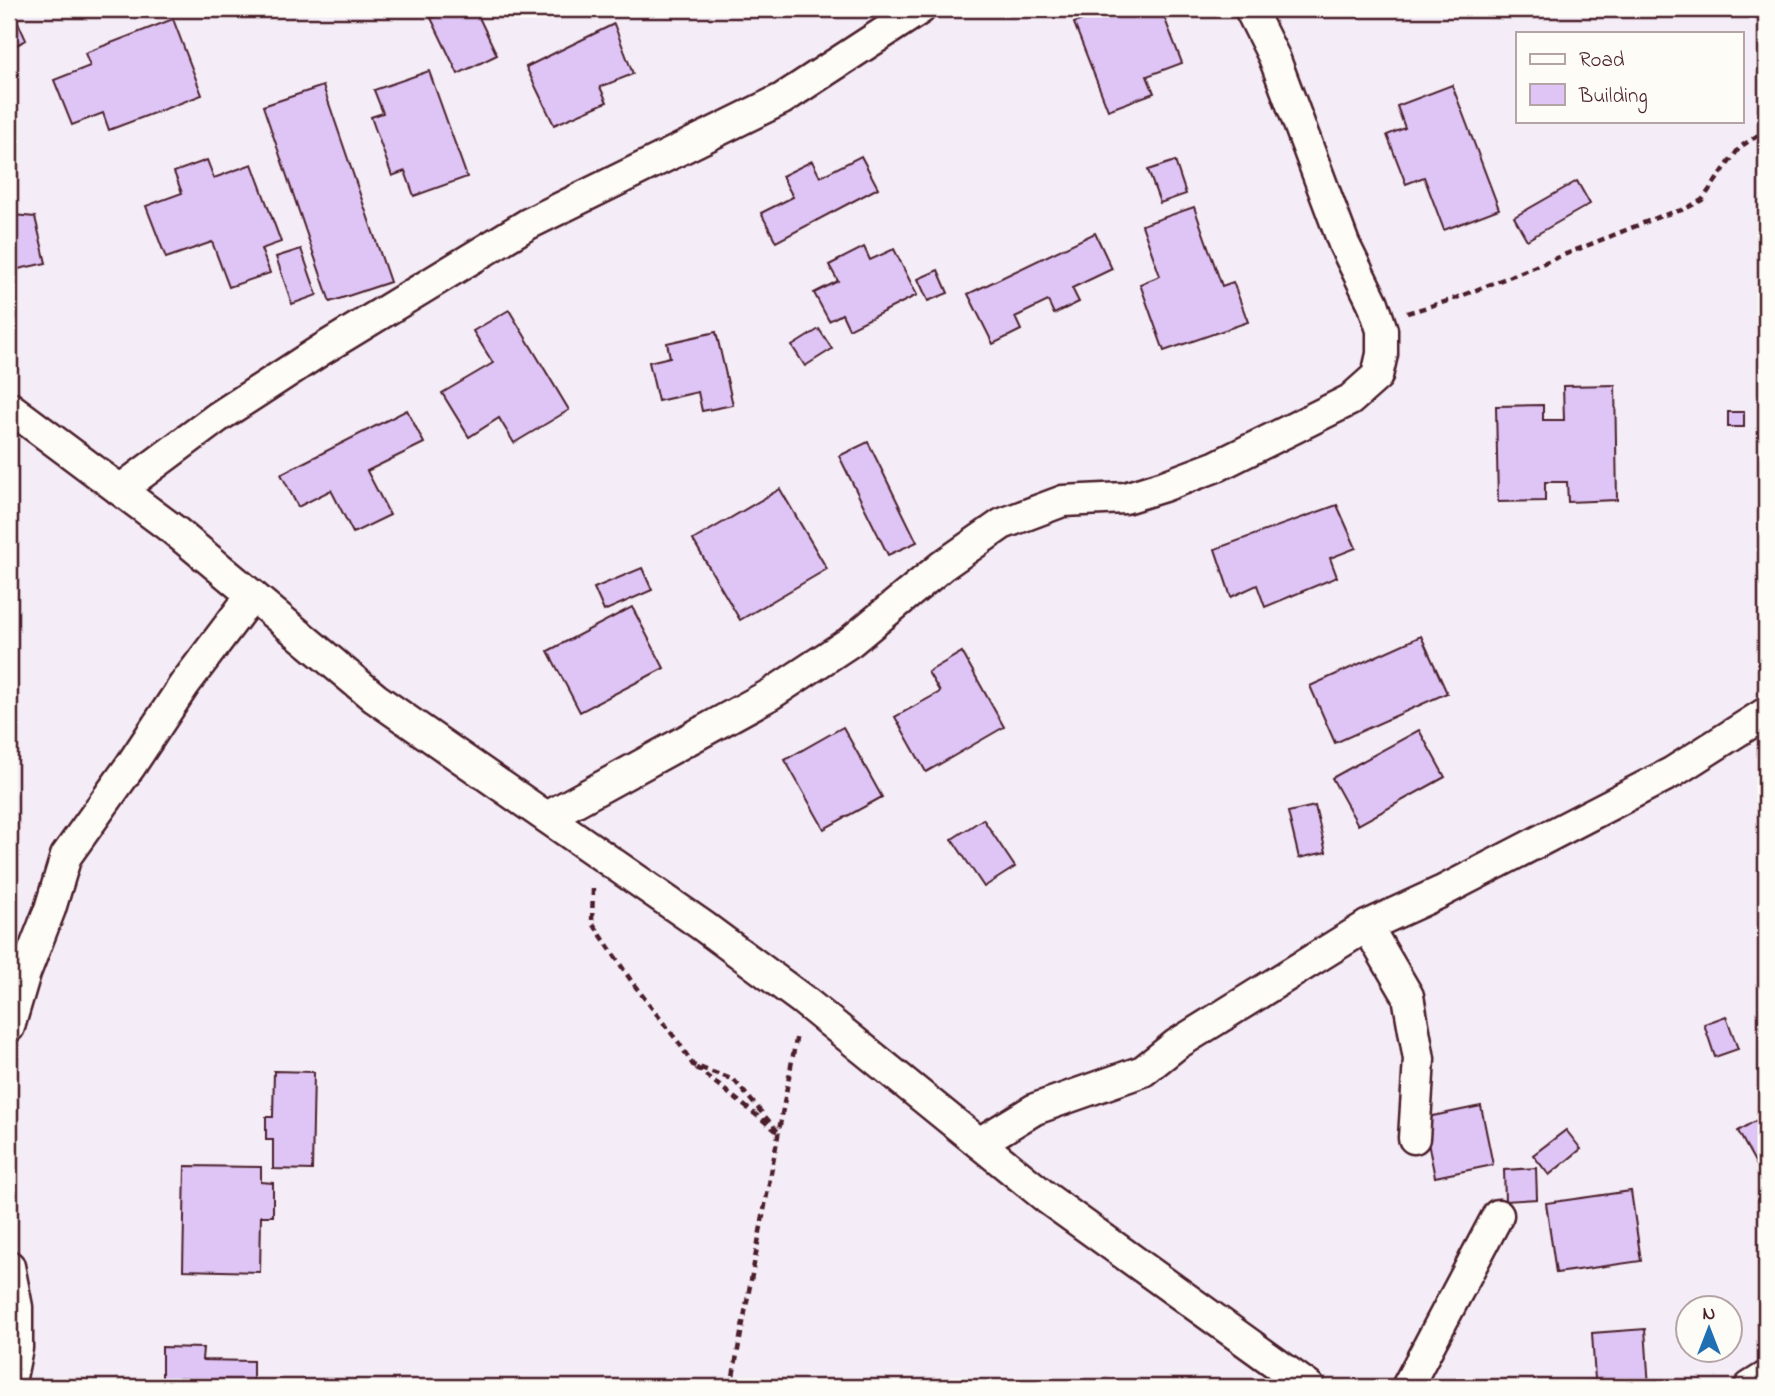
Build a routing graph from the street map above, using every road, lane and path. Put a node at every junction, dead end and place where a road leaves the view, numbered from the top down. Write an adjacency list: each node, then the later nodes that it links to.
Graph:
1 (920, 9): 6 (street)
2 (1250, 9): 4 (street)
3 (1766, 130): 4 (path)
4 (1379, 321): 9 (street)
5 (9, 407): 6 (street)
6 (120, 490): 7 (street)
7 (252, 595): 9 (street); 13 (street)
8 (1766, 713): 11 (street)
9 (547, 817): 10 (street)
10 (594, 850): 12 (street); 14 (path)
11 (1367, 926): 16 (street); 17 (street)
12 (803, 1000): 15 (path); 17 (street)
13 (9, 1027)
14 (693, 1065): 15 (path); 15 (path)
15 (779, 1133): 22 (path)
16 (1414, 1138)
17 (979, 1143): 23 (street)
18 (1498, 1215): 24 (street)
19 (9, 1266): 21 (street)
20 (1766, 1377): 25 (street)
21 (9, 1387)
22 (731, 1387)
23 (1309, 1387)
24 (1407, 1387)
25 (1750, 1387)

